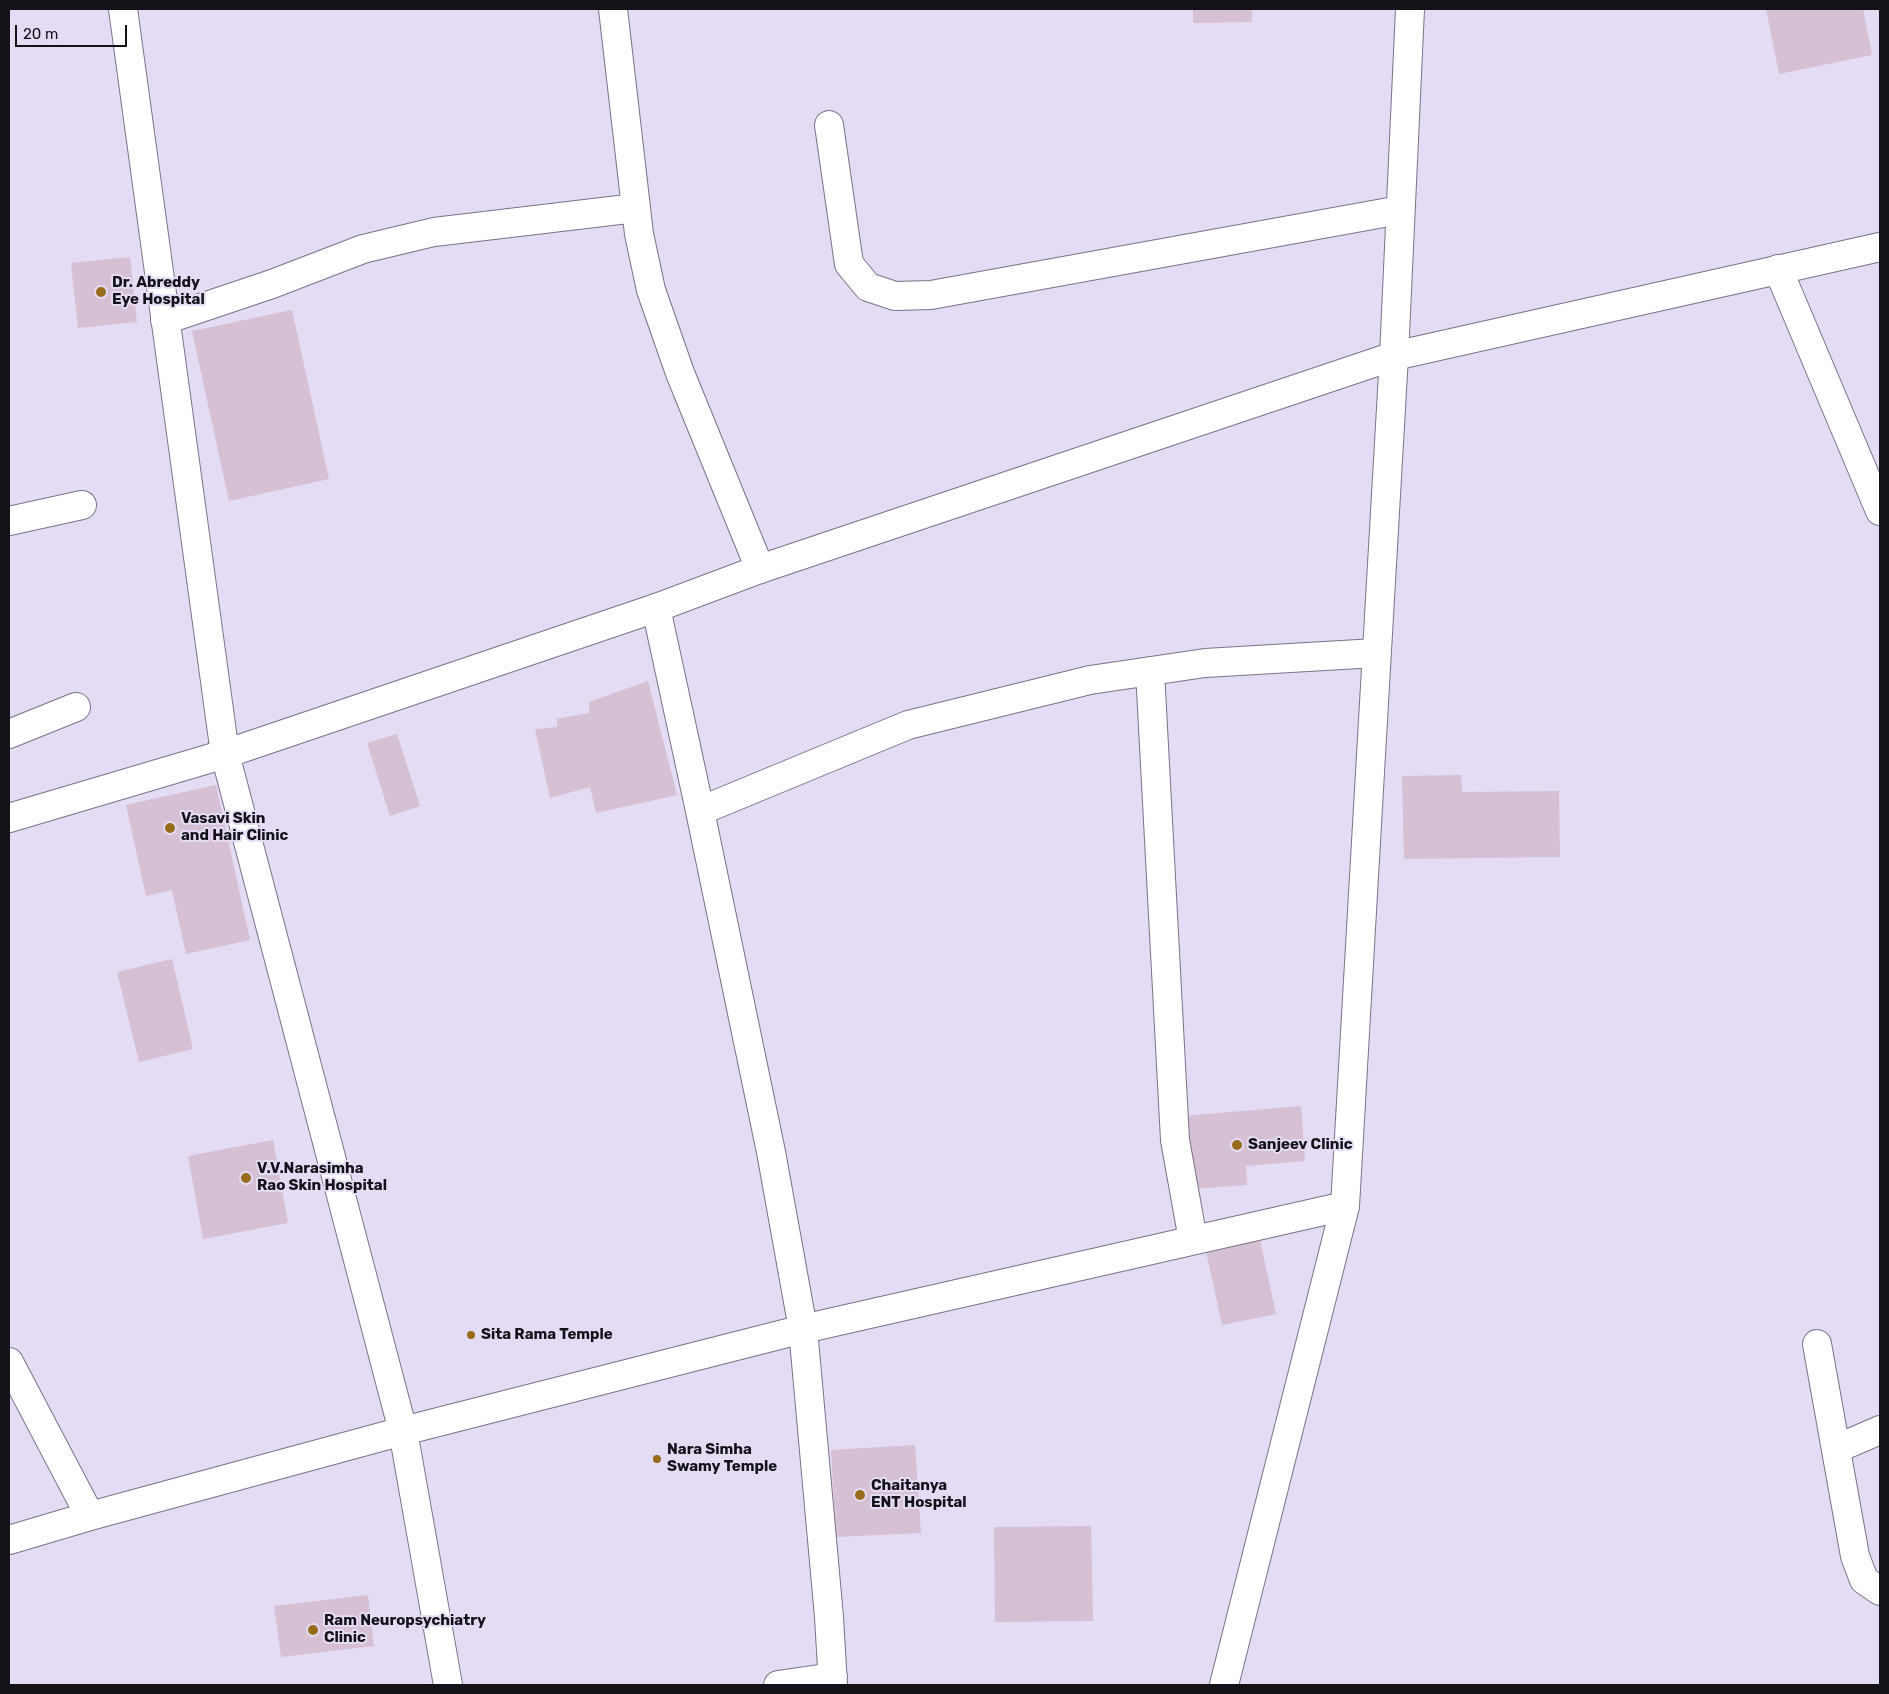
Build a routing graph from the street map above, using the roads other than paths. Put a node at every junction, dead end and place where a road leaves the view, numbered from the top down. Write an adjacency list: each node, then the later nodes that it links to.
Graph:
1 (123, 9): 9 (street)
2 (613, 9): 5 (street)
3 (1410, 9): 6 (street)
4 (829, 125): 6 (street)
5 (636, 208): 9 (street); 14 (street)
6 (1400, 210): 10 (street)
7 (1880, 247): 8 (street)
8 (1778, 269): 10 (street); 12 (street)
9 (165, 320): 20 (street)
10 (1394, 356): 14 (street); 16 (street)
11 (82, 505): 13 (street)
12 (1880, 511)
13 (9, 521)
14 (760, 569): 15 (street)
15 (656, 608): 20 (street); 21 (street)
16 (1376, 652): 17 (street); 23 (street)
17 (1150, 671): 21 (street); 24 (street)
18 (76, 707): 19 (street)
19 (9, 734)
20 (225, 754): 22 (street); 29 (street)
21 (700, 811): 25 (street)
22 (9, 818)
23 (1345, 1206): 24 (street); 37 (street)
24 (1193, 1240): 25 (street)
25 (803, 1329): 29 (street); 34 (street)
26 (1817, 1344): 30 (street)
27 (9, 1362): 31 (street)
28 (1880, 1430): 30 (street)
29 (403, 1431): 31 (street); 35 (street)
30 (1836, 1450): 33 (street)
31 (90, 1516): 32 (street)
32 (9, 1540)
33 (1880, 1590)
34 (833, 1681): 36 (street)
35 (448, 1685)
36 (778, 1685)
37 (1224, 1685)

